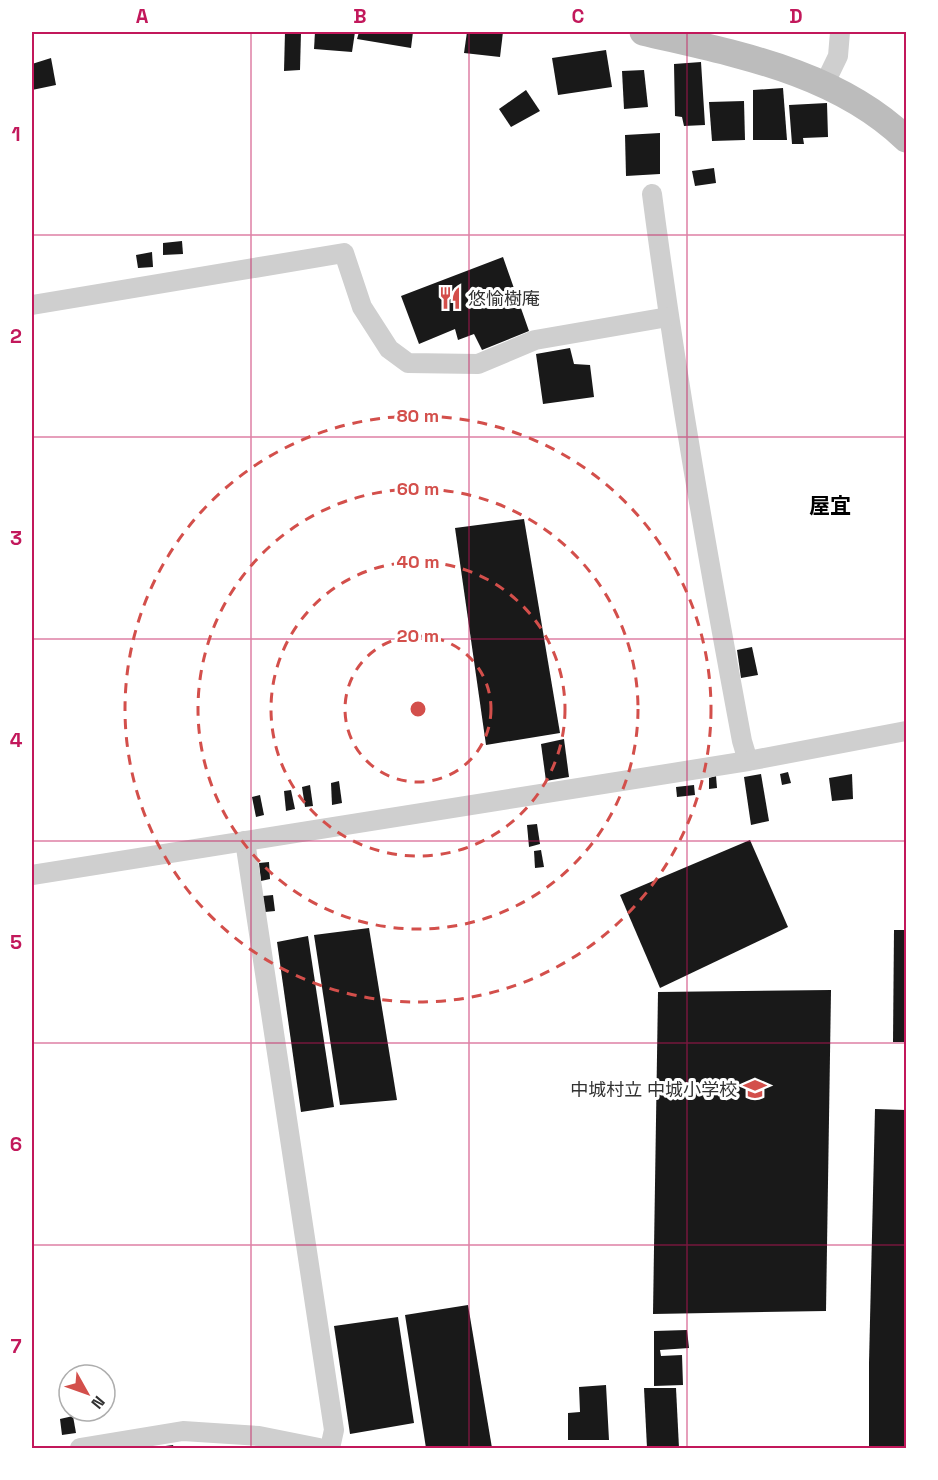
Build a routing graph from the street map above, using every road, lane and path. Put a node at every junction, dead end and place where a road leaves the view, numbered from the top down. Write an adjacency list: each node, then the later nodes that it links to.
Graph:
1 (643, 32): 3 (street)
2 (840, 32): 3 (street)
3 (824, 85): 4 (street)
4 (906, 139)
5 (652, 194): 7 (street)
6 (32, 305): 7 (street)
7 (668, 317): 9 (street)
8 (906, 731): 9 (street)
9 (748, 761): 10 (street)
10 (245, 841): 11 (street); 14 (street)
11 (32, 875)
12 (80, 1449): 13 (street)
13 (319, 1449)
14 (330, 1449)

